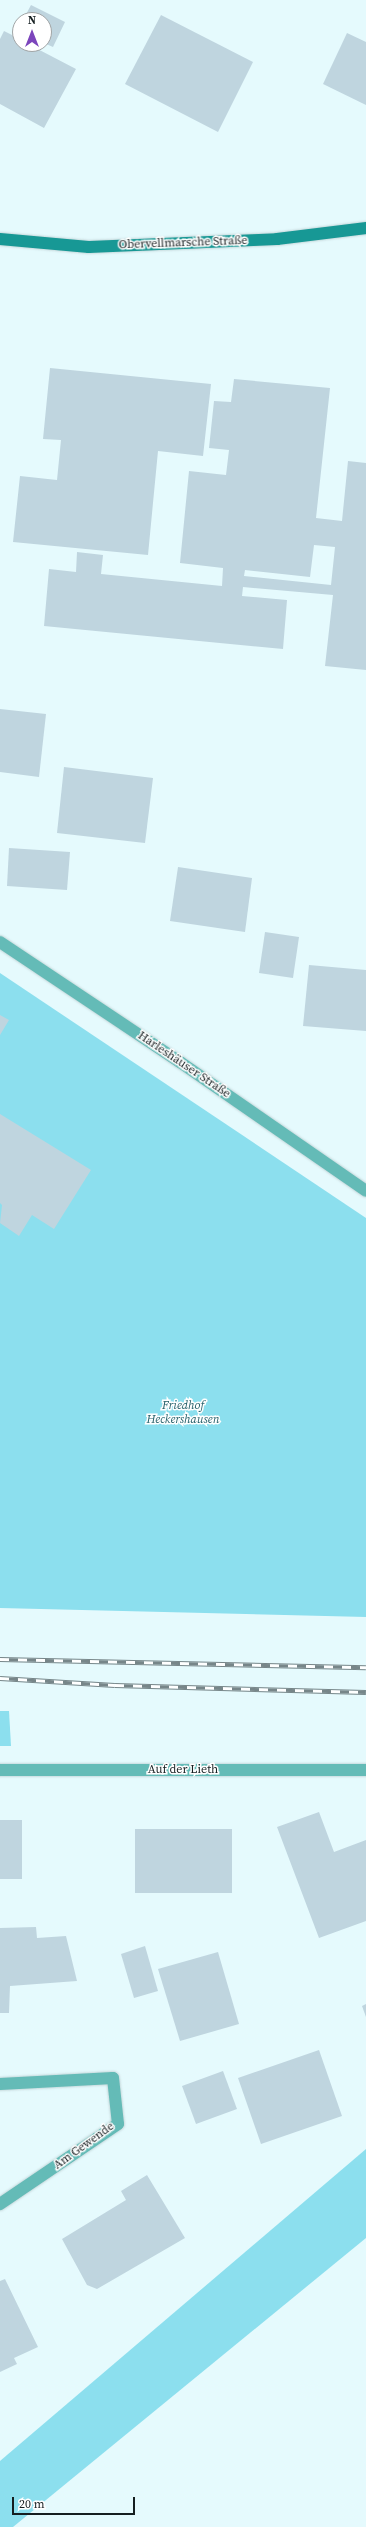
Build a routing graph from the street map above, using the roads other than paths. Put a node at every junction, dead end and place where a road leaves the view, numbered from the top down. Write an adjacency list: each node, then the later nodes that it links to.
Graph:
1 (366, 228): 2 (street, Obervellmarsche Straße)
2 (0, 239)
3 (0, 942): 4 (street, Harleshäuser Straße)
4 (366, 1192)
5 (0, 1770): 6 (street, Auf der Lieth)
6 (366, 1770)
7 (0, 2084): 8 (street, Am Gewende)
8 (0, 2204)

